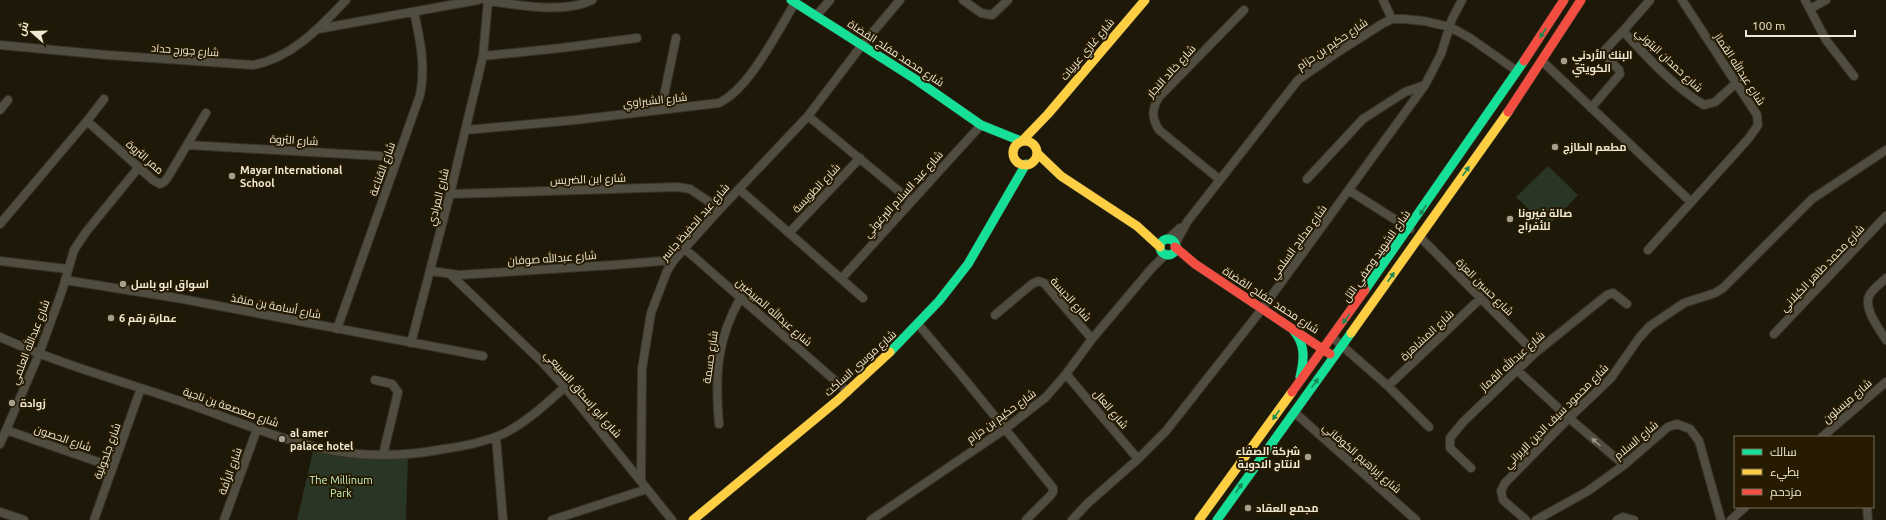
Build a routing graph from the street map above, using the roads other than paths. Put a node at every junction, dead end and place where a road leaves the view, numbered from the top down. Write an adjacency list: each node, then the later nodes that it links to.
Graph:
1 (346, 0): 25 (street, شارع جورج حداد)
2 (478, 0): 21 (street)
3 (487, 0): 4 (street); 31 (street, شارع المرادي)
4 (592, 0)
5 (830, 0): 22 (street)
6 (900, 0): 30 (street, شارع عبد الحفيظ جاسر)
7 (963, 0): 8 (street)
8 (1008, 0)
9 (1145, 0): 43 (street, شارع غازي عربيات)
10 (1383, 0): 23 (street)
11 (1462, 0): 24 (street, شارع مدلاج السلمي)
12 (1564, 0): 33 (street, شارع الشهيد وصفي التل, one-way to 33)
13 (1581, 0): 32 (street)
14 (1650, 0): 26 (street, شارع حمدان البتوني)
15 (1682, 0): 35 (street, شارع عبدالله القماز)
16 (1804, 0): 19 (street)
17 (1826, 0): 19 (street)
18 (793, 1): 22 (street, شارع محمد مفلح القضاة); 41 (street, شارع الشبراوي)
19 (1810, 9): 34 (street)
20 (1244, 10): 58 (street, شارع خالد النجار)
21 (414, 12): 25 (street); 53 (street, شارع القناعة)
22 (816, 16): 30 (street, شارع محمد مفلح القضاة)
23 (1392, 20): 24 (street); 58 (street, شارع حكيم بن حزام)
24 (1450, 27): 33 (street); 36 (street, شارع مدلاج السلمي)
25 (318, 29): 29 (street, شارع جورج حداد)
26 (1623, 31): 35 (street, شارع حمدان البتوني); 39 (street)
27 (637, 38): 31 (street)
28 (676, 38): 41 (street)
29 (0, 45)
30 (862, 45): 44 (street, شارع عبد الحفيظ جاسر); 46 (street, شارع محمد مفلح القضاة)
31 (483, 56): 47 (street, شارع المرادي)
32 (1542, 61): 39 (street); 71 (street, one-way to 32)
33 (1518, 71): 69 (street, شارع الشهيد وصفي التل, one-way to 69)
34 (1854, 76)
35 (1736, 84): 65 (street, شارع عبدالله القماز)
36 (1424, 85): 59 (street); 61 (street, شارع مدلاج السلمي)
37 (104, 99): 45 (street)
38 (8, 100): 40 (street)
39 (1592, 108): 65 (street)
40 (0, 110)
41 (661, 110): 47 (street, شارع الشبراوي)
42 (206, 113): 50 (street, ممر الثروة)
43 (1048, 114): 48 (street, شارع غازي عربيات); 49 (street, شارع غازي عربيات)
44 (808, 116): 54 (street); 60 (street, شارع عبد الحفيظ جاسر)
45 (87, 121): 56 (street, ممر الثروة); 68 (street)
46 (984, 127): 48 (street, شارع محمد مفلح القضاة); 52 (street, شارع محمد مفلح القضاة); 64 (street, شارع عبد السلام البرغوثي)
47 (466, 130): 63 (street, شارع المرادي)
48 (1022, 141): 49 (street); 52 (street)
49 (1038, 143): 55 (street); 57 (street, شارع محمد مفلح القضاة)
50 (188, 145): 53 (street, شارع الثروة); 56 (street, ممر الثروة)
51 (1886, 150): 114 (street, شارع محمود سيف الدين الإيراني)
52 (1014, 156): 55 (street); 62 (street, شارع موسى الساكت)
53 (398, 157): 91 (street, شارع القناعة)
54 (860, 158): 64 (street); 70 (street, شارع الطويسة)
55 (1028, 164): 57 (street, شارع محمد مفلح القضاة); 62 (street, شارع موسى الساكت)
56 (139, 167): 77 (street, شارع عبدالله العلمي)
57 (1060, 176): 72 (street, شارع محمد مفلح القضاة)
58 (1219, 179): 72 (street, شارع حكيم بن حزام)
59 (1307, 179)
60 (739, 189): 66 (street, شارع عبد الحفيظ جاسر); 70 (street)
61 (1350, 191): 69 (street); 87 (street, شارع مدلاج السلمي)
62 (1008, 193): 89 (street, شارع موسى الساكت)
63 (450, 194): 66 (street, شارع ابن الضريس); 78 (street, شارع المرادي)
64 (911, 201): 80 (street, شارع عبد السلام البرغوثي)
65 (1691, 202): 74 (street, شارع عبدالله القماز)
66 (720, 209): 73 (street, شارع عبد الحفيظ جاسر)
67 (1886, 216): 92 (street, شارع محمد طاهر الكيلاني)
68 (0, 224)
69 (1410, 229): 94 (street, شارع الشهيد وصفي التل, one-way to 94)
70 (789, 233): 80 (street)
71 (1420, 237): 85 (street, شارع حسين العزة); 98 (street, one-way to 71)
72 (1168, 247): 87 (street, شارع محمد مفلح القضاة); 95 (street, شارع حكيم بن حزام)
73 (686, 249): 75 (street, شارع عبد الحفيظ جاسر); 83 (street, شارع عبدالله المبيضين)
74 (1648, 250)
75 (674, 260): 79 (street, شارع عبدالله صوفان); 127 (street, شارع عبد الحفيظ جاسر)
76 (0, 261): 77 (street)
77 (67, 269): 82 (street, شارع عبدالله العلمي)
78 (431, 271): 79 (street, شارع عبدالله صوفان); 97 (street, شارع المرادي)
79 (450, 274): 110 (street, شارع أبو إسحاق السبيعي)
80 (842, 278): 84 (street)
81 (1886, 278): 96 (street)
82 (65, 280): 91 (street, شارع أسامة بن منقذ); 101 (street, شارع عبدالله العلمي)
83 (741, 297): 112 (street, شارع عبدالله المبيضين); 115 (street, شارع حسمة)
84 (863, 298)
85 (1480, 299): 100 (street, شارع حسين العزة); 109 (street, شارع المشاهرة)
86 (1627, 304): 100 (street, شارع عبدالله القماز)
87 (1262, 309): 90 (street, شارع محمد مفلح القضاة); 123 (street, شارع مدلاج السلمي)
88 (995, 316): 95 (street, شارع الديسة)
89 (918, 324): 112 (street, شارع موسى الساكت); 118 (street)
90 (1288, 326): 99 (street, شارع محمد مفلح القضاة); 108 (street)
91 (337, 329): 97 (street, شارع أسامة بن منقذ)
92 (1774, 334)
93 (0, 337): 101 (street, شارع صعصعة بن ناجية)
94 (1332, 337): 98 (street); 99 (street, شارع الشهيد وصفي التل)
95 (1092, 339): 105 (street, شارع حكيم بن حزام)
96 (1886, 340)
97 (411, 343): 102 (street, شارع أسامة بن منقذ)
98 (1342, 346): 103 (street); 109 (street)
99 (1323, 349): 103 (street, شارع محمد مفلح القضاة); 108 (street, شارع الشهيد وصفي التل)
100 (1535, 353): 104 (street, شارع عبدالله القماز)
101 (39, 354): 111 (street, شارع صعصعة بن ناجية); 119 (street, شارع عبدالله العلمي)
102 (483, 356)
103 (1334, 356): 113 (street, one-way to 103)
104 (1517, 370): 114 (street); 126 (street, شارع عبدالله القماز)
105 (1066, 374): 118 (street, شارع حكيم بن حزام); 123 (street, شارع العال)
106 (375, 380): 122 (street)
107 (1886, 382): 120 (street, شارع ميسلون)
108 (1298, 384): 142 (street, شارع الشهيد وصفي التل, one-way to 142)
109 (1388, 386): 116 (street)
110 (565, 387): 121 (street, شارع صعصعة بن ناجية); 127 (street, شارع أبو إسحاق السبيعي)
111 (141, 388): 117 (street, شارع صعصعة بن ناجية); 125 (street, شارع جلجولية)
112 (848, 392): 138 (street, شارع موسى الساكت)
113 (1294, 412): 143 (street, one-way to 113); 144 (street, شارع إبراهيم الكوفاني)
114 (1568, 418): 124 (street, one-way to 114); 145 (street, شارع محمود سيف الدين الإيراني)
115 (719, 424)
116 (1429, 427)
117 (257, 429): 122 (street, شارع صعصعة بن ناجية); 134 (street, شارع الرأفة)
118 (1005, 429): 139 (street, شارع حكيم بن حزام); 140 (street)
119 (2, 436): 125 (street, شارع الحصون)
120 (1823, 436)
121 (496, 437): 122 (street, شارع صعصعة بن ناجية); 135 (street)
122 (383, 456)
123 (1138, 459): 141 (street, شارع مدلاج السلمي)
124 (1624, 465): 146 (street, شارع السلام); 149 (street, شارع السلام)
125 (113, 467): 133 (street, شارع جلجولية)
126 (1471, 468)
127 (641, 480): 128 (street, شارع أبو إسحاق السبيعي)
128 (647, 489): 136 (street); 137 (street, شارع أبو إسحاق السبيعي)
129 (1744, 508): 150 (street)
130 (1867, 508): 151 (street)
131 (0, 512): 132 (street)
132 (24, 520)
133 (94, 520)
134 (224, 520)
135 (503, 520)
136 (552, 520)
137 (672, 520)
138 (694, 520)
139 (871, 520)
140 (1026, 520)
141 (1072, 520)
142 (1199, 520)
143 (1217, 520)
144 (1416, 520)
145 (1526, 520)
146 (1536, 520)
147 (1617, 520): 148 (street)
148 (1634, 520)
149 (1721, 520)
150 (1731, 520)
151 (1868, 520)

